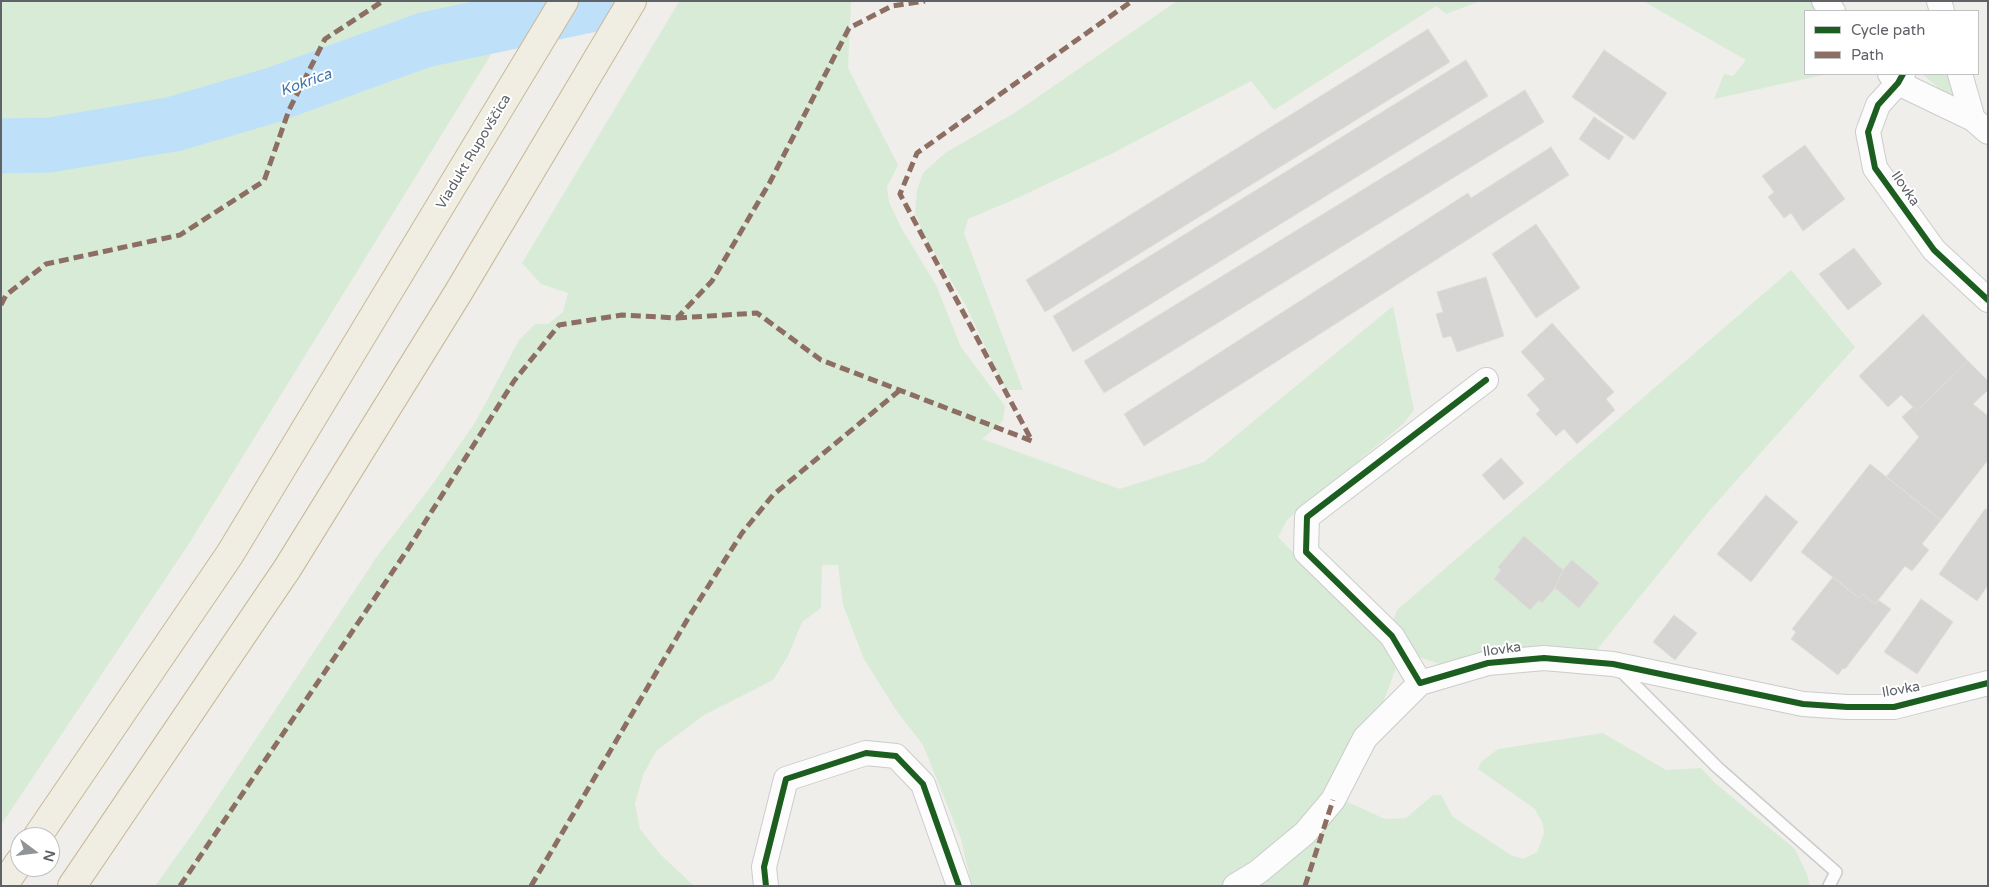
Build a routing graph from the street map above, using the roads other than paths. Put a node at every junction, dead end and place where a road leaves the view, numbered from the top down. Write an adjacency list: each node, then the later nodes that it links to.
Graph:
1 (564, 1): 11 (highway, Viadukt Rupovščica)
2 (632, 1): 12 (highway)
3 (1960, 75): 5 (street)
4 (1897, 77): 5 (street); 6 (street, Ilovka)
5 (1980, 125)
6 (1988, 300)
7 (1486, 380): 10 (street)
8 (1613, 664): 9 (street, Ilovka); 10 (street, Ilovka); 16 (lane)
9 (1988, 682)
10 (1420, 683): 15 (street)
11 (44, 827)
12 (72, 886)
13 (766, 886): 14 (street)
14 (959, 886)
15 (1235, 886)
16 (1829, 886)

